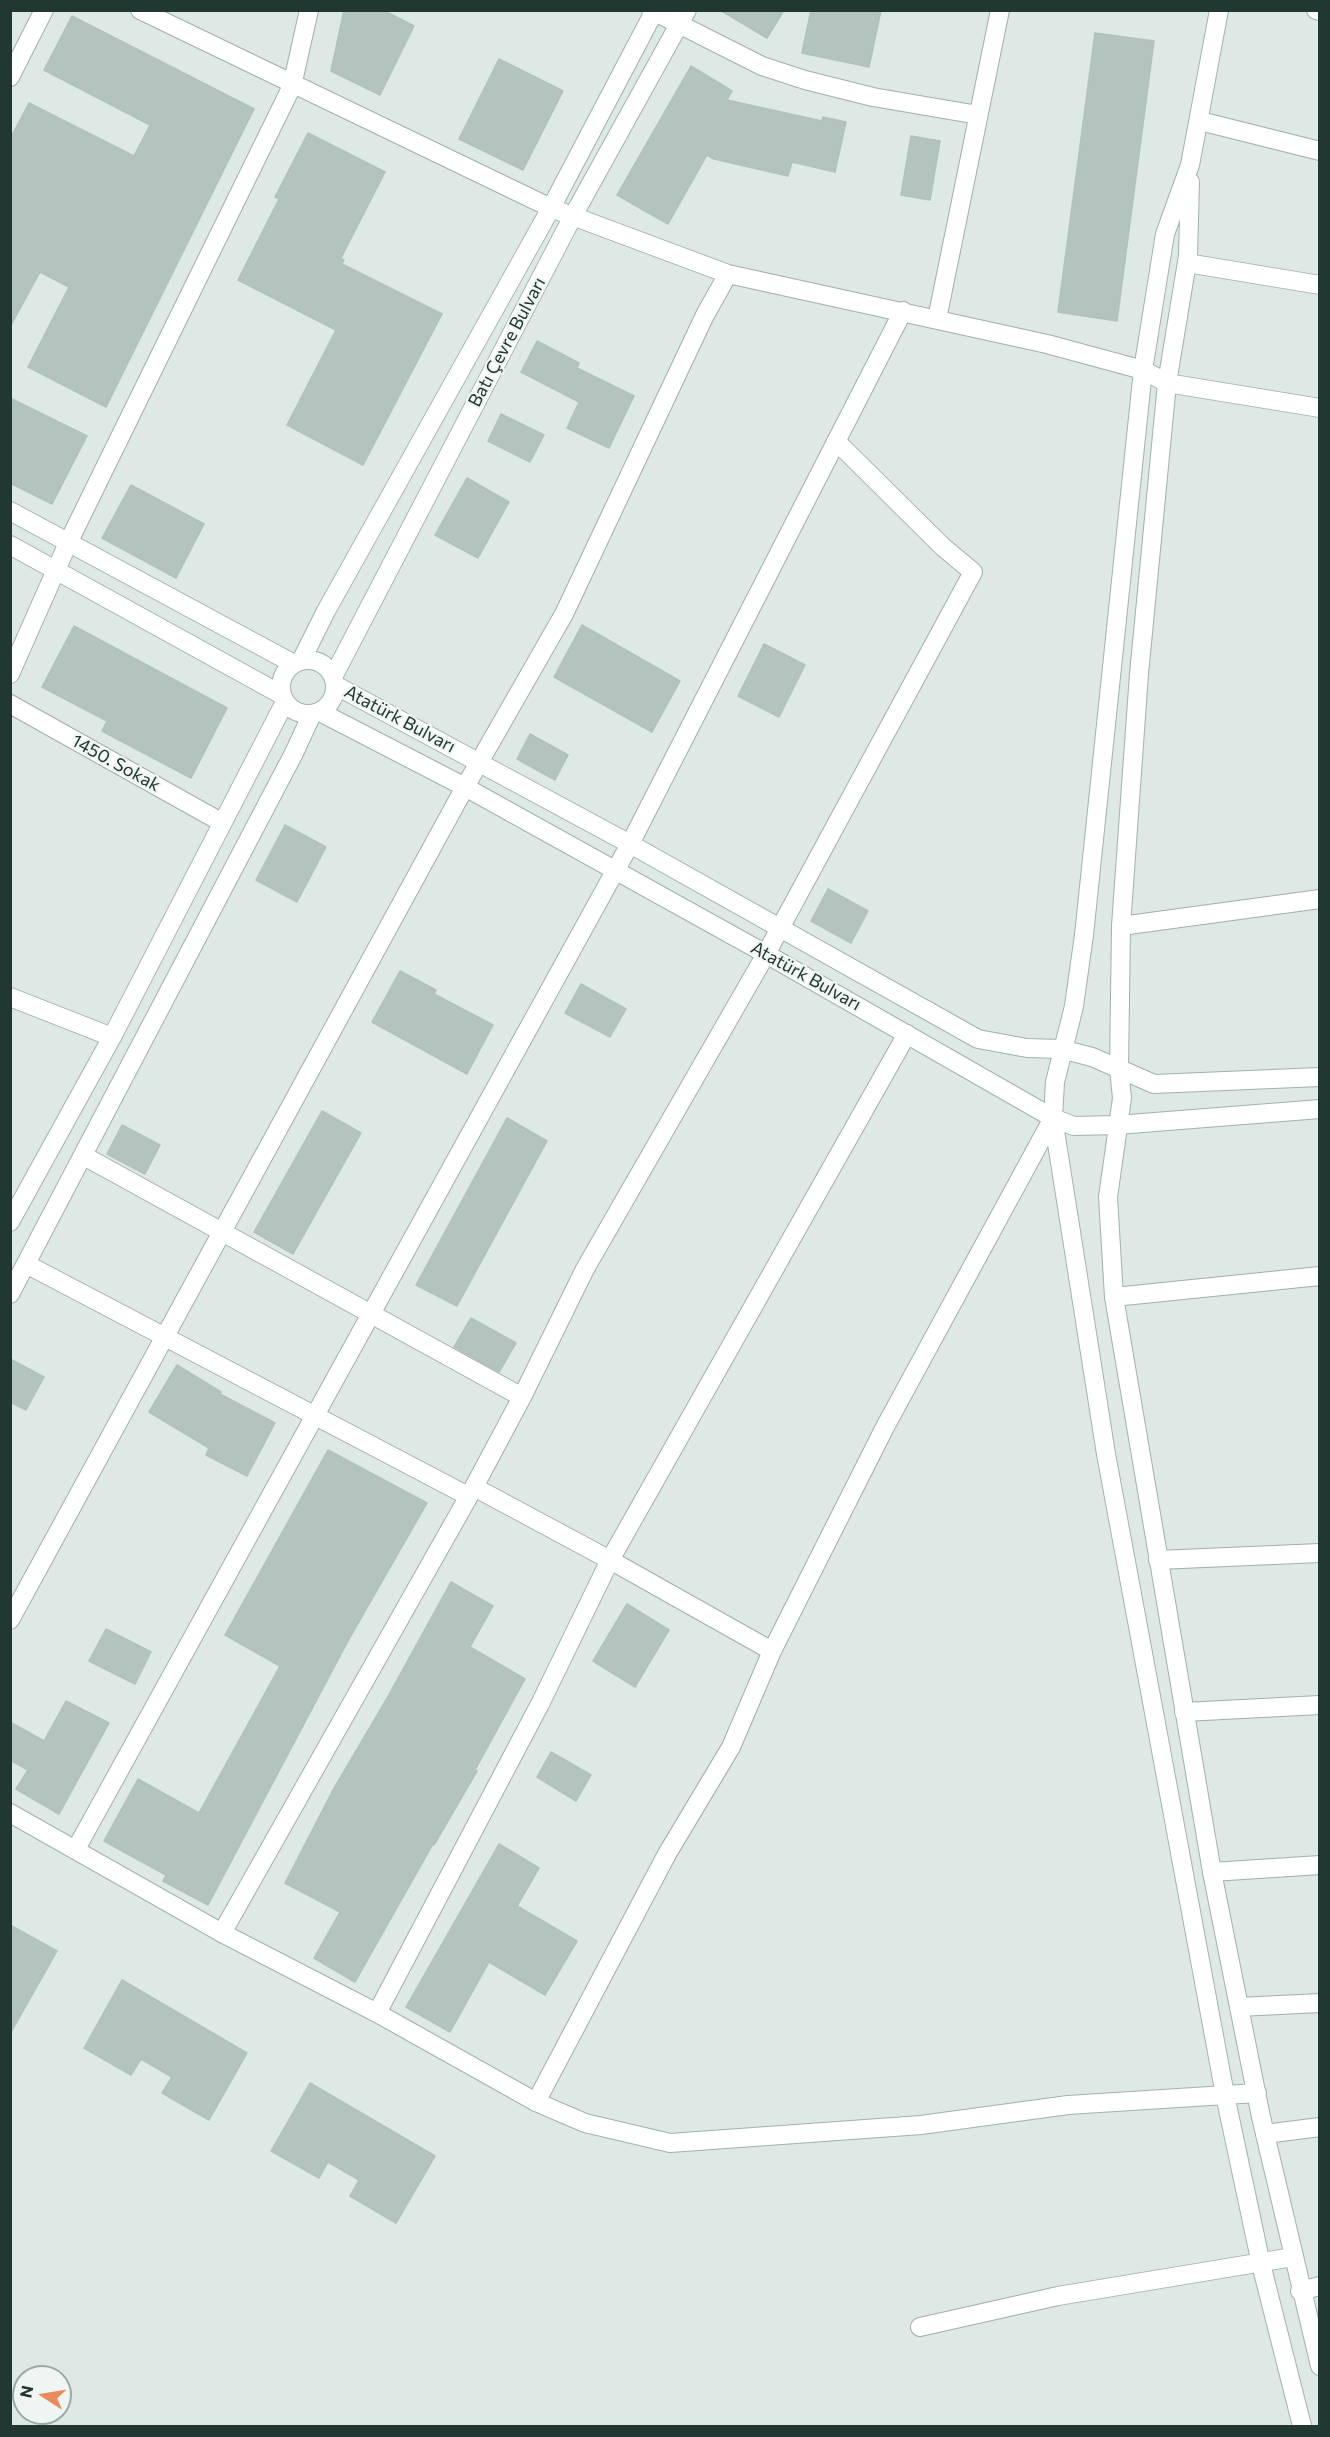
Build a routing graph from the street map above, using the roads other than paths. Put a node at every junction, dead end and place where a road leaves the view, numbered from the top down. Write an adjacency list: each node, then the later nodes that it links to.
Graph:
1 (44, 10): 8 (street)
2 (140, 10): 9 (street)
3 (309, 10): 9 (street)
4 (1000, 10): 10 (street)
5 (1219, 10): 11 (street)
6 (653, 11): 7 (street); 14 (street, Batı Çevre Bulvarı)
7 (682, 18): 10 (street); 15 (street, Batı Çevre Bulvarı)
8 (10, 76)
9 (292, 86): 14 (street); 26 (street)
10 (978, 115): 20 (street)
11 (1200, 121): 12 (street); 13 (street)
12 (1320, 150)
13 (1190, 165): 16 (street); 21 (street)
14 (551, 208): 15 (street); 29 (street, Batı Çevre Bulvarı)
15 (573, 216): 17 (street); 31 (street, Batı Çevre Bulvarı)
16 (1186, 263): 18 (street); 22 (street)
17 (728, 274): 19 (street); 35 (street)
18 (1320, 285)
19 (903, 311): 20 (street); 24 (street)
20 (937, 319): 21 (street)
21 (1143, 370): 22 (street); 47 (street)
22 (1167, 383): 23 (street); 41 (street)
23 (1320, 408)
24 (836, 441): 38 (street); 42 (street)
25 (10, 511): 26 (street)
26 (68, 543): 28 (street); 29 (street)
27 (10, 544): 28 (street)
28 (58, 571): 30 (street); 32 (street)
29 (298, 662): 31 (street); 32 (street)
30 (10, 674)
31 (334, 681): 34 (street); 35 (street, Atatürk Bulvarı)
32 (284, 698): 34 (street); 37 (street)
33 (10, 704): 37 (street, 1450. Sokak)
34 (316, 713): 36 (street, Atatürk Bulvarı); 53 (street)
35 (480, 761): 36 (street); 38 (street, Atatürk Bulvarı)
36 (465, 787): 39 (street, Atatürk Bulvarı); 55 (street)
37 (221, 822): 46 (street)
38 (630, 844): 39 (street); 42 (street, Atatürk Bulvarı)
39 (615, 871): 43 (street, Atatürk Bulvarı); 60 (street)
40 (1320, 899): 41 (street)
41 (1121, 926): 48 (street)
42 (780, 927): 43 (street); 47 (street, Atatürk Bulvarı)
43 (766, 954): 45 (street, Atatürk Bulvarı); 62 (street)
44 (10, 997): 46 (street)
45 (907, 1034): 51 (street, Atatürk Bulvarı); 66 (street)
46 (112, 1037): 54 (street)
47 (1061, 1049): 48 (street, Atatürk Bulvarı); 51 (street)
48 (1119, 1070): 49 (street, Atatürk Bulvarı); 52 (street)
49 (1320, 1077)
50 (1320, 1109): 52 (street, Atatürk Bulvarı)
51 (1053, 1118): 52 (street, Atatürk Bulvarı); 69 (street); 81 (street)
52 (1117, 1125): 59 (street)
53 (84, 1156): 55 (street); 56 (street)
54 (10, 1222)
55 (223, 1231): 60 (street); 61 (street)
56 (26, 1264): 58 (street); 61 (street)
57 (1320, 1276): 59 (street)
58 (10, 1294)
59 (1114, 1298): 67 (street)
60 (371, 1316): 62 (street); 63 (street)
61 (165, 1337): 63 (street); 68 (street)
62 (522, 1397): 64 (street)
63 (315, 1416): 64 (street); 73 (street)
64 (471, 1492): 66 (street); 76 (street)
65 (1320, 1553): 67 (street)
66 (610, 1560): 69 (street); 79 (street)
67 (1158, 1560): 71 (street)
68 (10, 1620)
69 (772, 1651): 82 (street)
70 (1320, 1704): 71 (street)
71 (1184, 1712): 75 (street)
72 (10, 1813): 73 (street)
73 (76, 1849): 76 (street)
74 (1320, 1865): 75 (street)
75 (1212, 1872): 78 (street)
76 (222, 1933): 79 (street)
77 (1320, 2003): 78 (street)
78 (1239, 2007): 80 (street)
79 (377, 2013): 82 (street)
80 (1257, 2093): 81 (street); 84 (street)
81 (1225, 2096): 82 (street); 86 (street)
82 (536, 2102)
83 (1320, 2127): 84 (street)
84 (1265, 2134): 85 (street)
85 (1293, 2257): 86 (street); 88 (street)
86 (1261, 2264): 89 (street); 91 (street)
87 (1320, 2286): 88 (street)
88 (1300, 2291): 90 (street)
89 (920, 2327)
90 (1320, 2366)
91 (1302, 2427)

